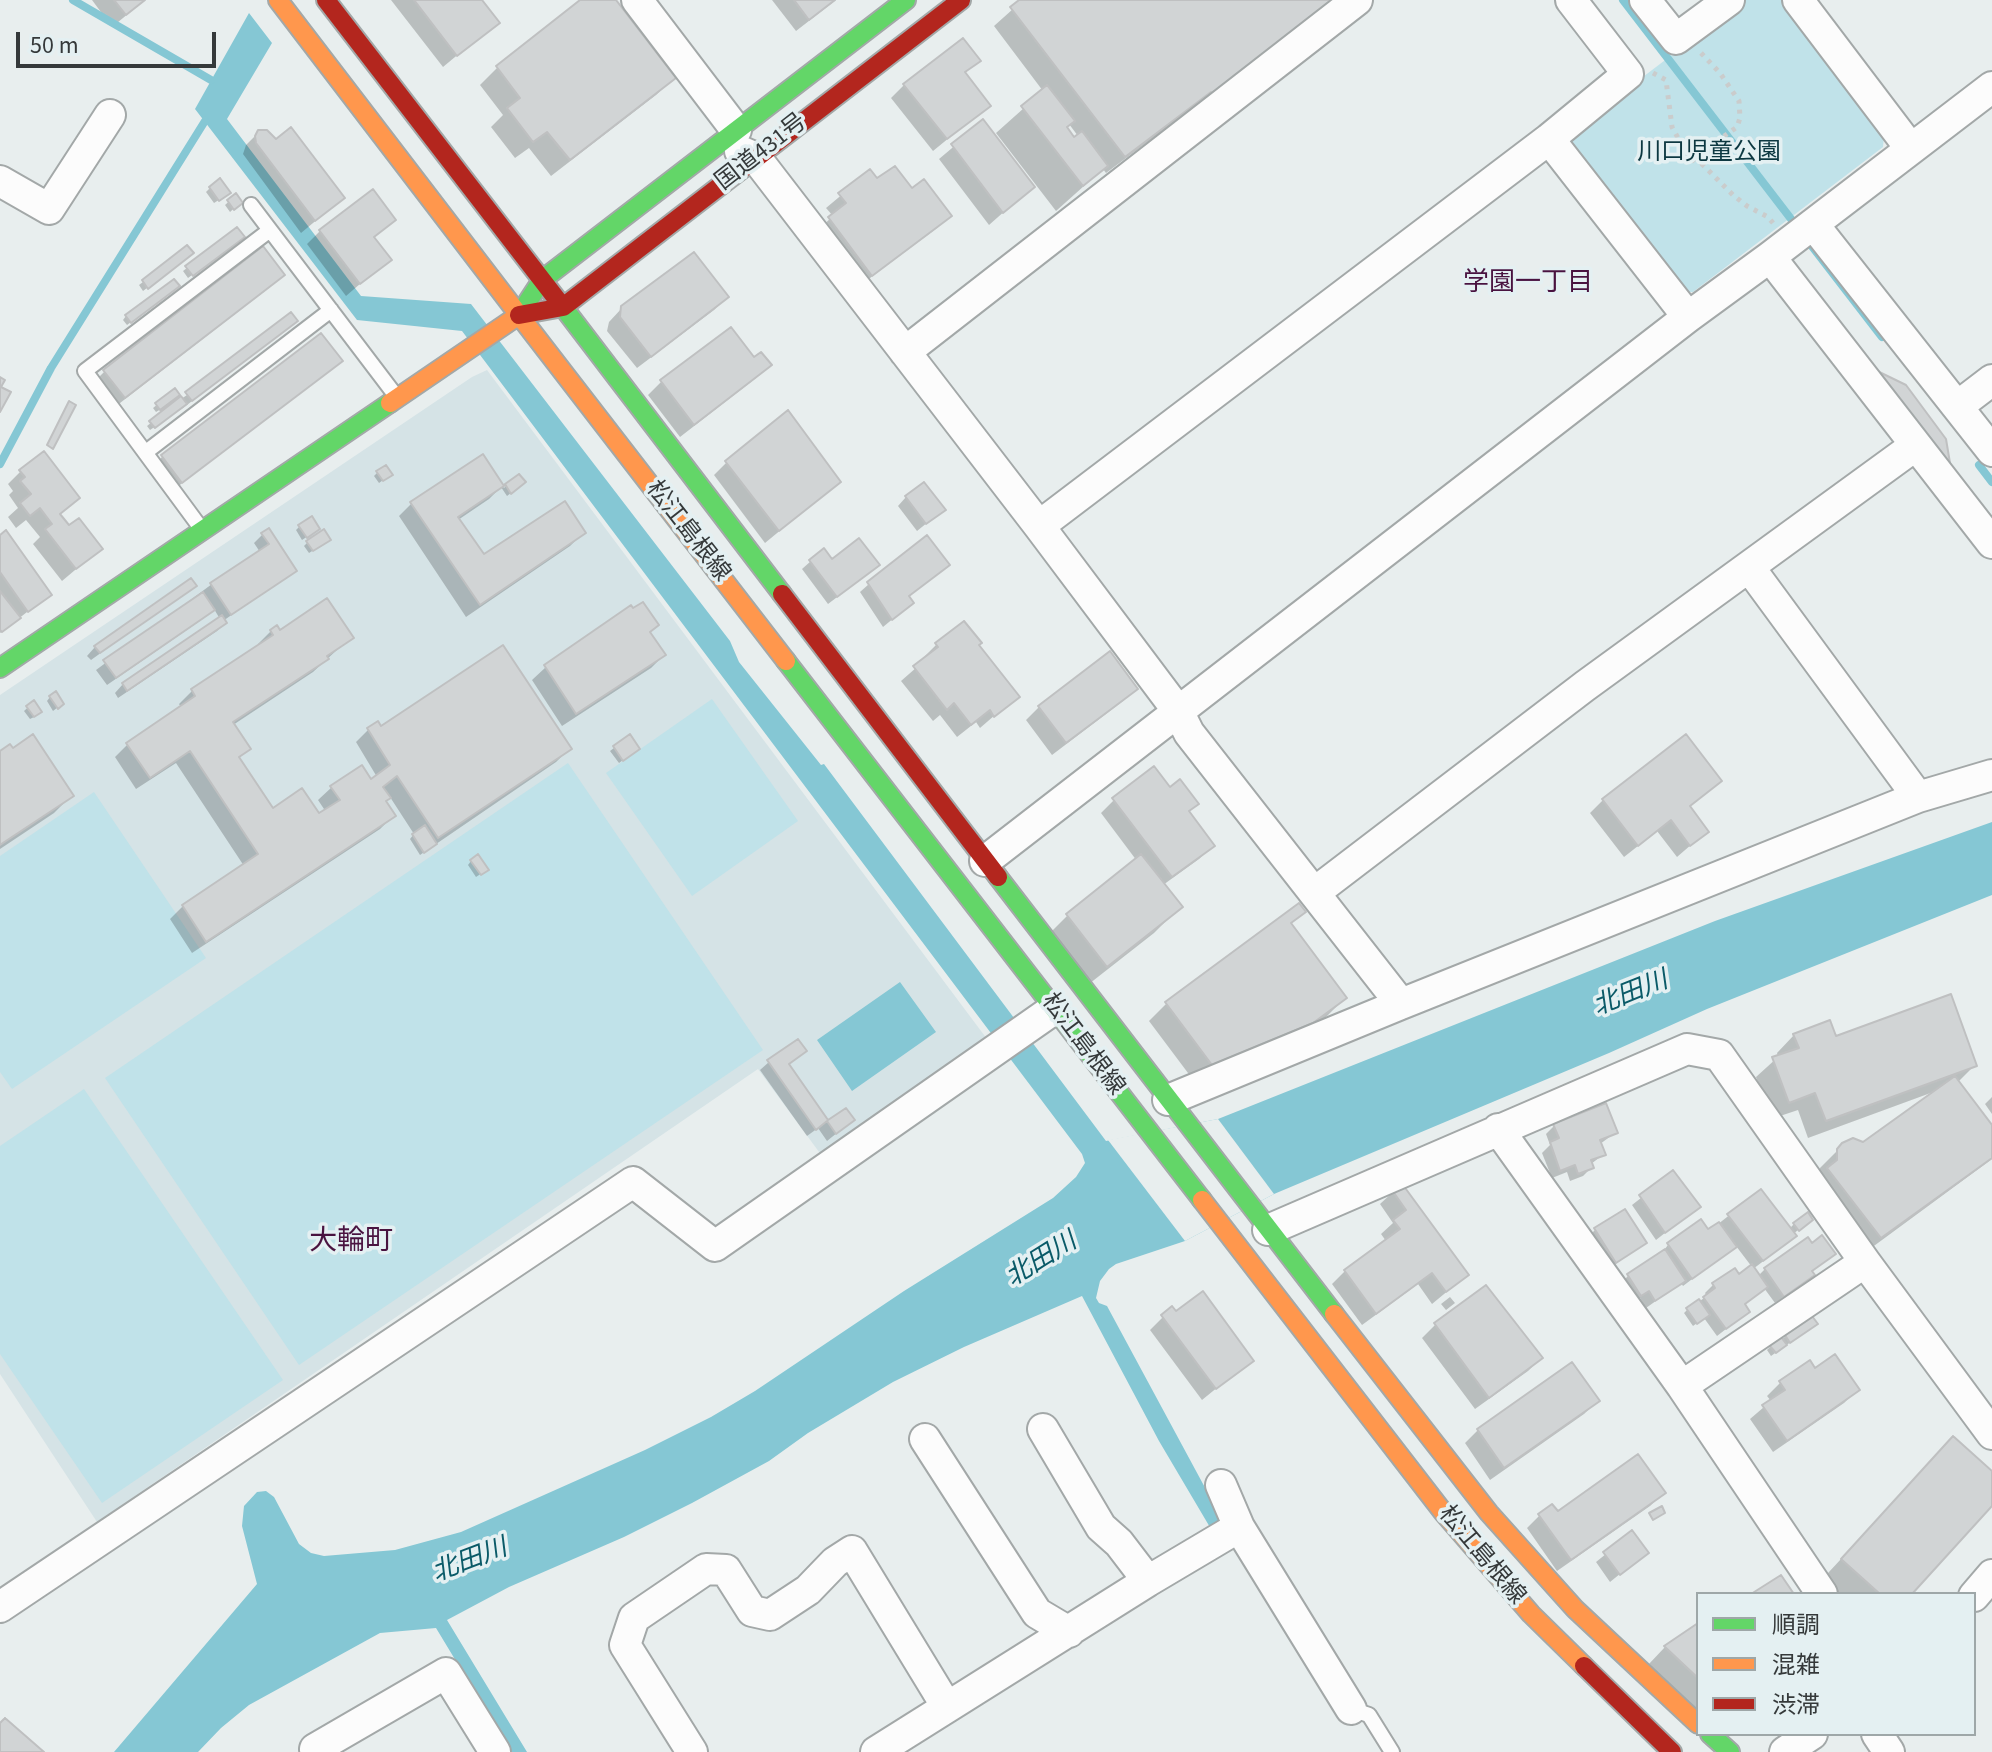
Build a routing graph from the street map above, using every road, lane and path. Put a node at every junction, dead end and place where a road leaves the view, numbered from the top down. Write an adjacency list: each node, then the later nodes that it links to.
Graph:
1 (278, 0): 26 (main road)
2 (326, 0): 23 (main road)
3 (637, 0): 14 (street)
4 (906, 0): 14 (main road, 国道431号)
5 (961, 0): 17 (main road, 国道431号)
6 (1357, 0): 28 (street)
7 (1571, 0): 15 (street)
8 (1645, 0): 11 (street)
9 (1729, 0): 11 (street)
10 (1798, 0): 16 (street)
11 (1676, 39): 22 (path)
12 (1992, 87): 16 (street)
13 (110, 115): 19 (street)
14 (736, 130): 18 (main road, 国道431号)
15 (1549, 139): 27 (street); 35 (street)
16 (1911, 149): 22 (street)
17 (756, 158): 18 (street); 24 (main road, 国道431号); 28 (street)
18 (694, 163): 23 (main road, 国道431号)
19 (0, 181)
20 (251, 205): 21 (lane)
21 (270, 230): 25 (lane); 34 (lane)
22 (1792, 235): 27 (street); 31 (street); 32 (street)
23 (542, 280): 24 (main road); 26 (main road, 国道431号)
24 (563, 307): 26 (main road, 国道431号); 43 (main road, 松江島根線)
25 (331, 310): 30 (lane); 34 (lane)
26 (519, 315): 30 (main road); 46 (main road, 松江島根線)
27 (1688, 317): 40 (street)
28 (905, 352): 35 (street)
29 (1992, 380): 31 (street)
30 (399, 399): 36 (main road)
31 (1958, 406): 33 (street)
32 (1916, 445): 37 (street); 38 (street)
33 (1992, 451)
34 (146, 452): 36 (lane)
35 (1039, 526): 40 (street)
36 (203, 530): 39 (main road)
37 (1992, 543)
38 (1749, 567): 42 (street); 44 (street)
39 (0, 668)
40 (1178, 711): 43 (street); 44 (street)
41 (1992, 775): 42 (street)
42 (1918, 797): 45 (street)
43 (985, 861): 47 (main road, 松江島根線)
44 (1314, 893): 45 (street)
45 (1401, 1004): 47 (street)
46 (1054, 1009): 61 (street); 73 (main road, 松江島根線)
47 (1174, 1108): 49 (main road, 松江島根線)
48 (1498, 1129): 49 (street); 50 (street); 51 (street)
49 (1263, 1224): 65 (main road, 松江島根線)
50 (1865, 1262): 51 (street); 53 (street)
51 (1682, 1386): 59 (street)
52 (1043, 1429): 58 (street)
53 (1992, 1434)
54 (925, 1439): 62 (street)
55 (1221, 1485): 56 (street)
56 (1239, 1527): 58 (street); 64 (street)
57 (1992, 1575): 60 (street)
58 (1148, 1581): 62 (street)
59 (1821, 1592)
60 (1976, 1594)
61 (0, 1607)
62 (1069, 1632): 63 (street)
63 (947, 1707): 70 (street); 71 (street)
64 (1351, 1709): 72 (lane)
65 (1696, 1722)
66 (1712, 1736): 74 (main road)
67 (1809, 1736): 75 (street)
68 (315, 1749): 69 (street)
69 (495, 1752)
70 (692, 1752)
71 (876, 1752)
72 (1392, 1752)
73 (1672, 1752)
74 (1730, 1752)
75 (1785, 1752)

